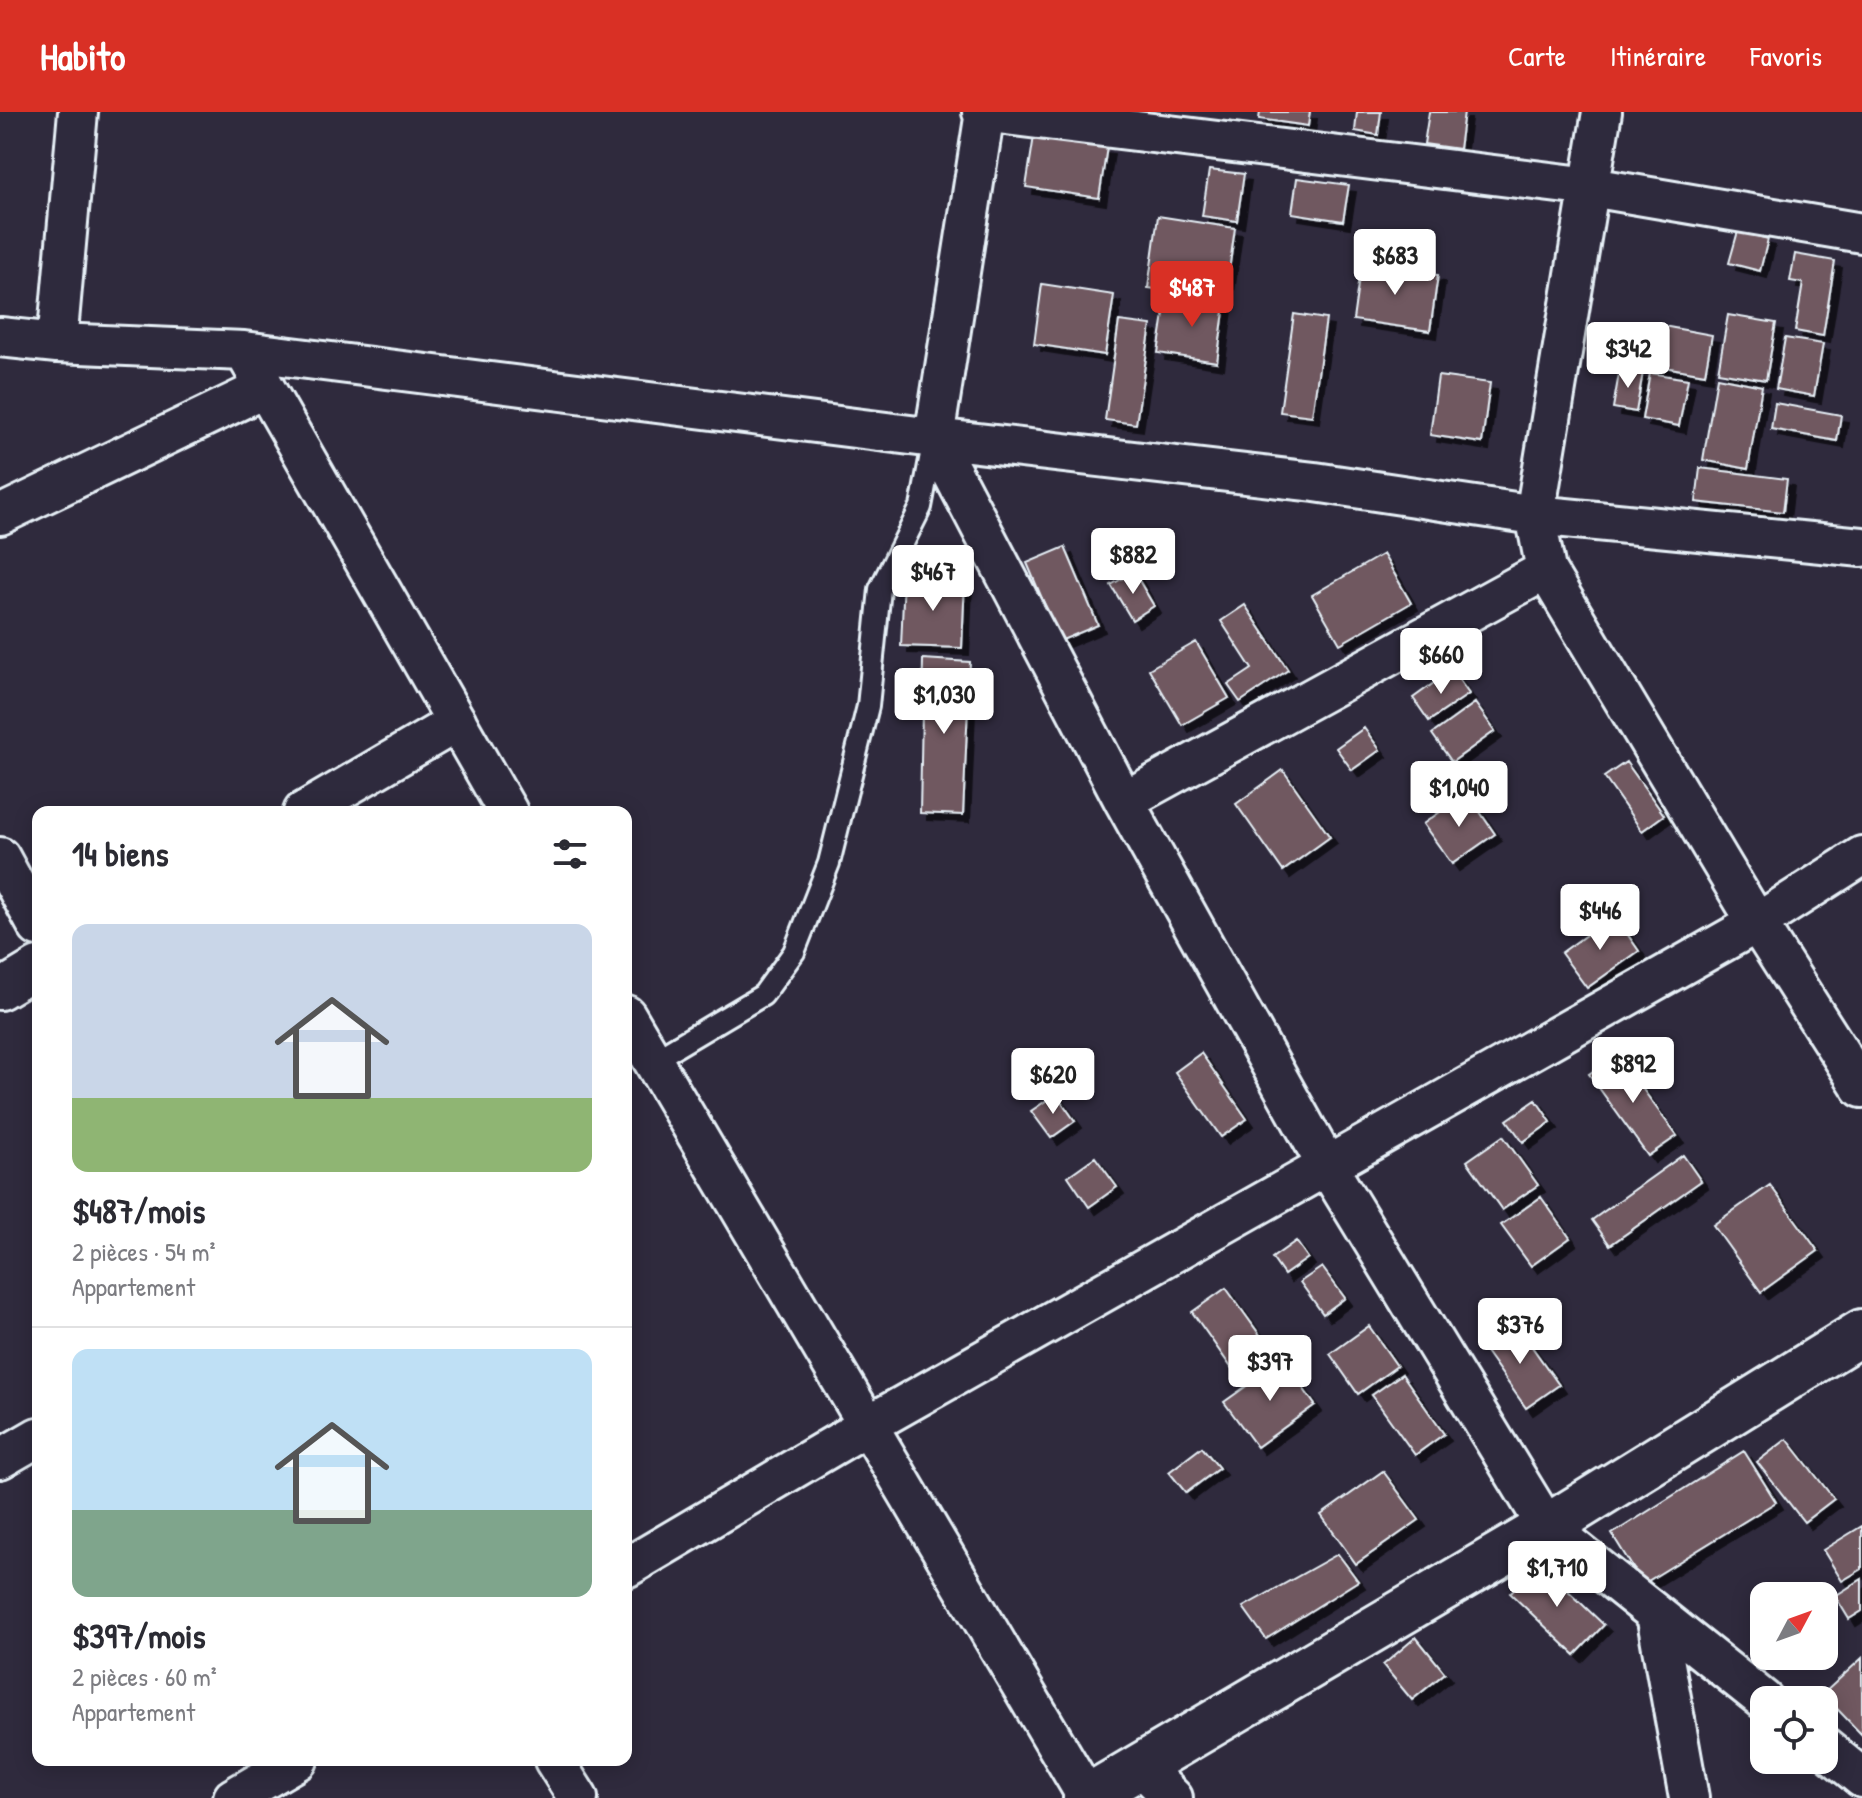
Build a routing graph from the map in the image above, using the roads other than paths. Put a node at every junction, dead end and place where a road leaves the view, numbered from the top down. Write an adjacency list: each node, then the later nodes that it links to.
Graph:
1 (78, 112): 7 (street)
2 (984, 112): 4 (street); 10 (street)
3 (1602, 112): 4 (street)
4 (1591, 187): 5 (street); 12 (street)
5 (1862, 233)
6 (0, 337): 7 (street)
7 (57, 343): 8 (street)
8 (244, 351): 9 (street); 10 (street)
9 (265, 388): 11 (street); 15 (street)
10 (934, 438): 12 (street); 16 (street); 26 (lane)
11 (0, 515)
12 (1535, 515): 13 (street); 14 (street)
13 (1862, 547)
14 (1546, 570): 16 (street); 22 (street)
15 (457, 722): 17 (street); 18 (street)
16 (1124, 801): 28 (street)
17 (313, 806)
18 (505, 806)
19 (1862, 856): 22 (street)
20 (0, 857): 21 (street)
21 (32, 916)
22 (1757, 923): 27 (street); 28 (street)
23 (32, 971): 24 (street)
24 (0, 990)
25 (632, 1040): 26 (street)
26 (639, 1069): 30 (street)
27 (1862, 1088)
28 (1327, 1166): 30 (street); 33 (street)
29 (1862, 1332): 33 (street)
30 (870, 1424): 34 (street); 44 (street)
31 (32, 1440): 32 (street)
32 (0, 1459)
33 (1547, 1527): 35 (street); 40 (street)
34 (632, 1564)
35 (1656, 1614): 36 (street); 46 (street)
36 (1750, 1689)
37 (1838, 1758): 41 (street)
38 (288, 1766): 42 (street)
39 (558, 1766): 43 (street)
40 (1141, 1766): 44 (street); 45 (street)
41 (1862, 1778)
42 (233, 1798)
43 (578, 1798)
44 (1087, 1798)
45 (1173, 1798)
46 (1689, 1798)

